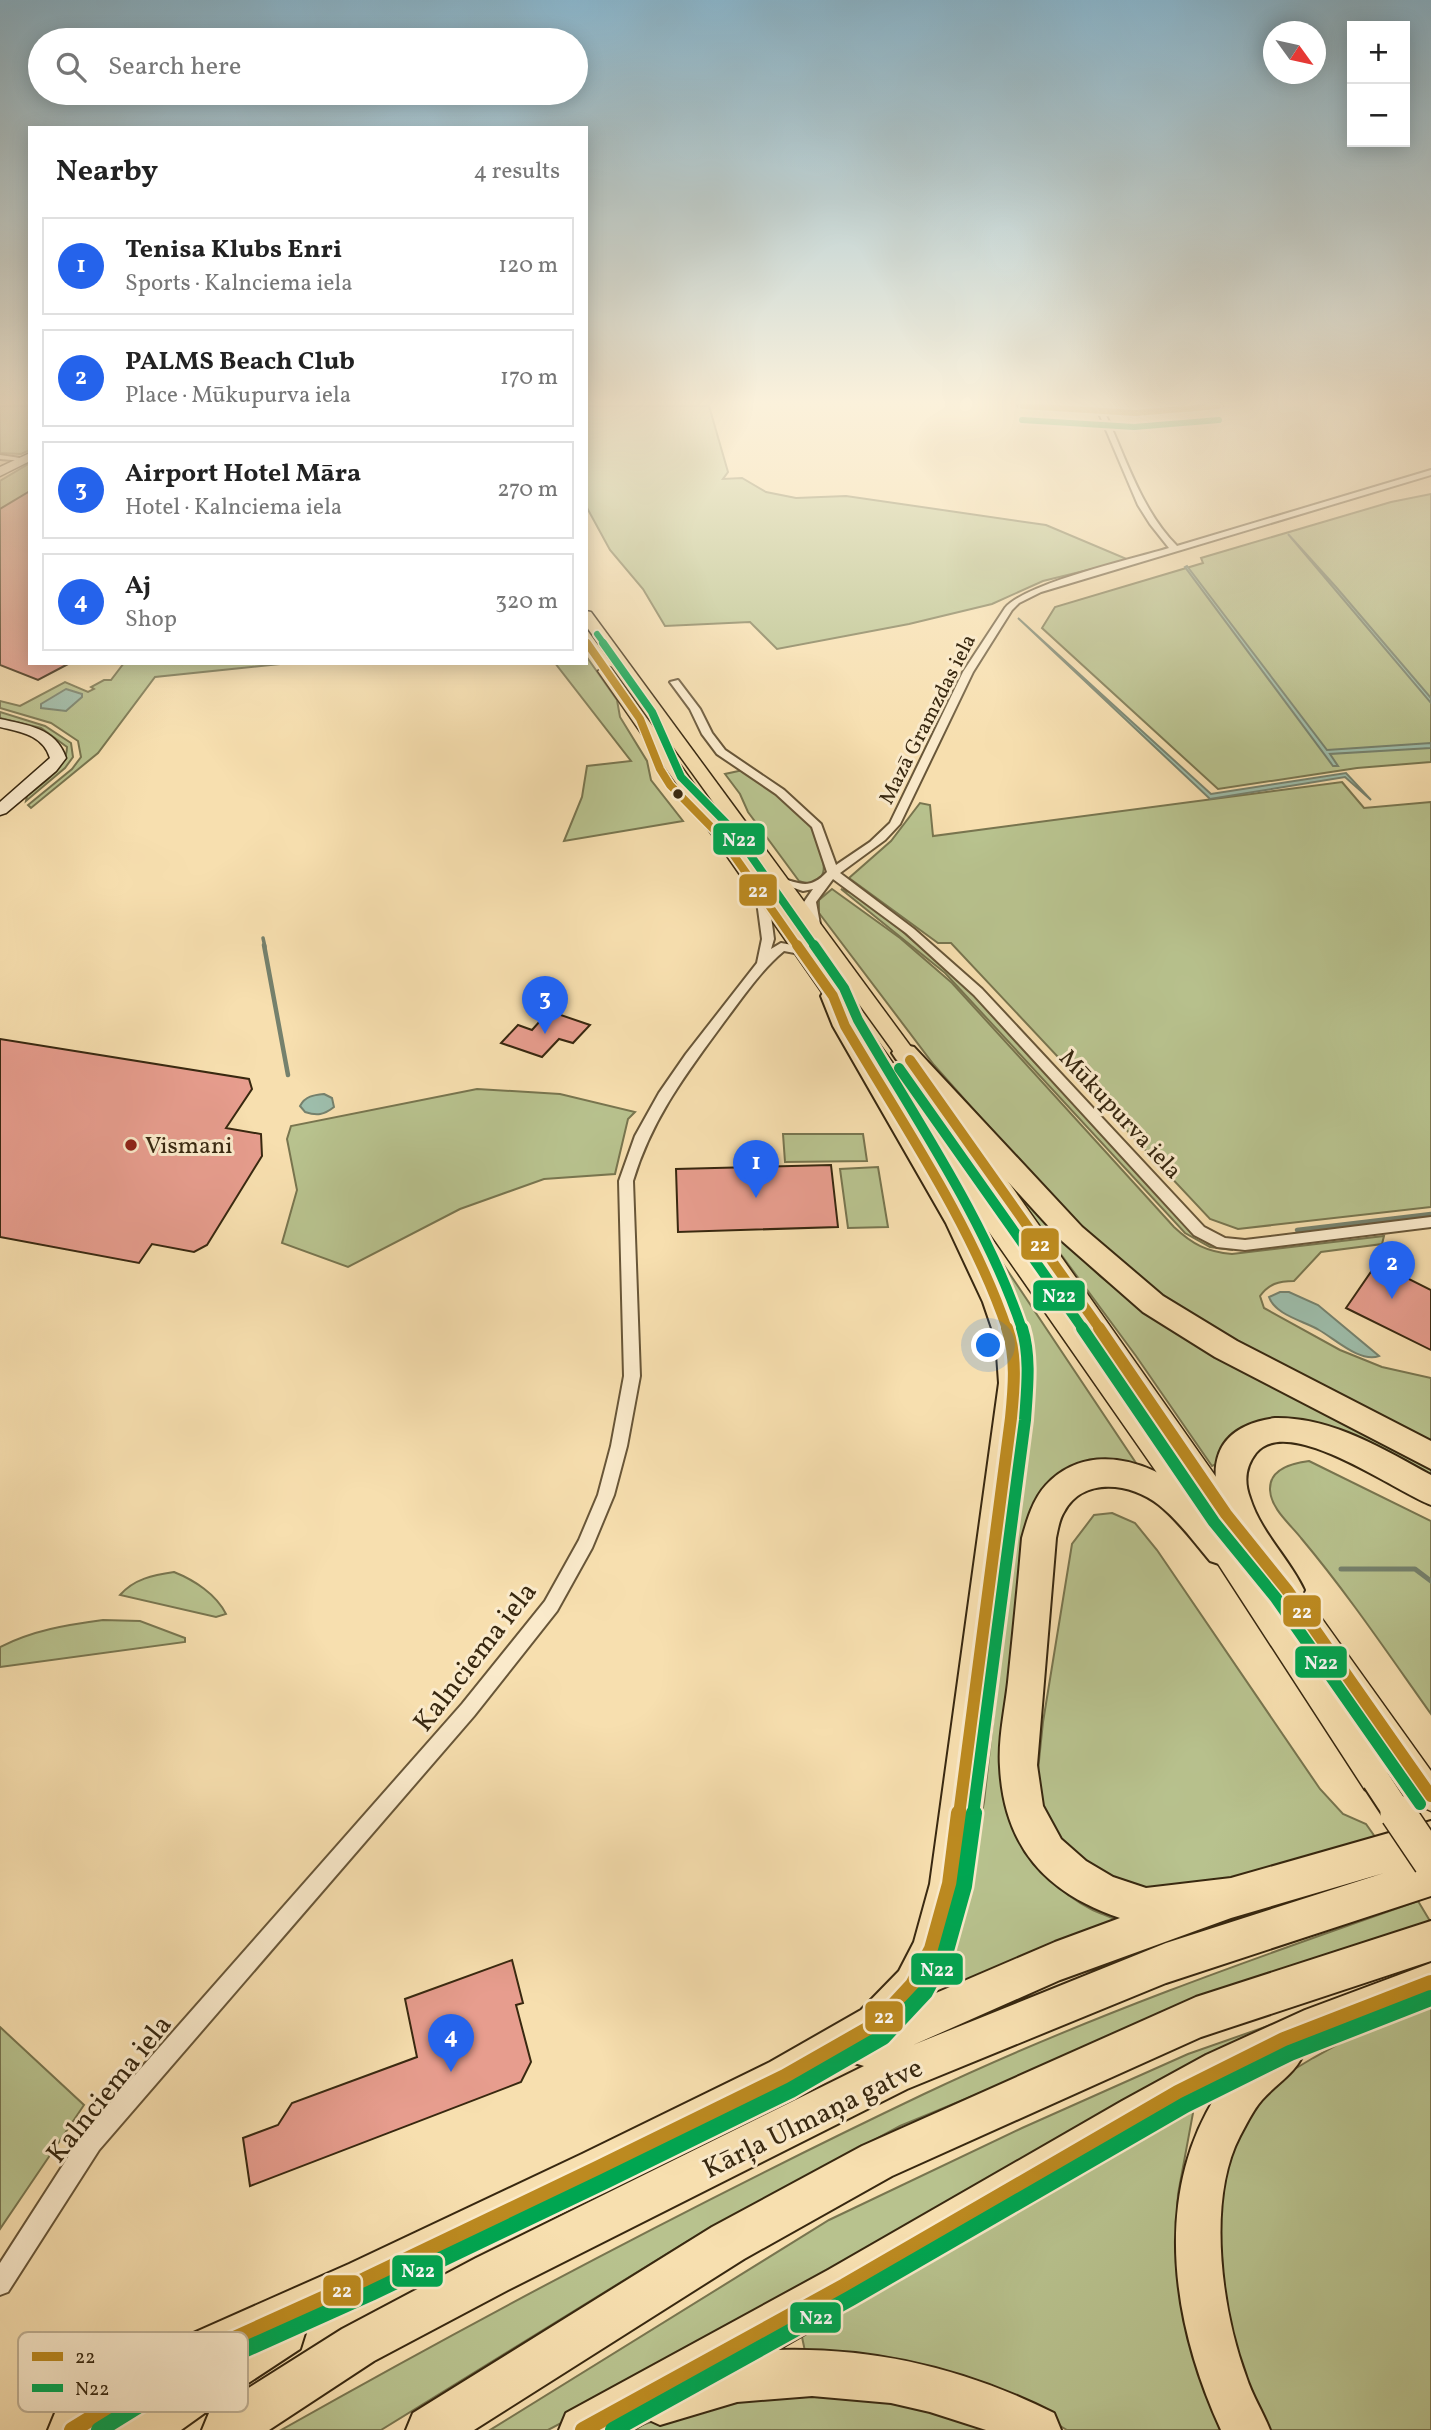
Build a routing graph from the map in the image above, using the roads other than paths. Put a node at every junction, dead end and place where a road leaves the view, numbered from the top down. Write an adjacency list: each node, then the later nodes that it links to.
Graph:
1 (1151, 519): 3 (street)
2 (1273, 519): 3 (street, Mazā Gramzdas iela)
3 (1175, 549): 9 (street, Mazā Gramzdas iela)
4 (588, 618): 10 (main road)
5 (588, 645): 12 (main road)
6 (675, 682): 9 (street)
7 (0, 723): 8 (street)
8 (0, 810)
9 (833, 873): 11 (street, Mazā Gramzdas iela); 18 (street, Mūkupurva iela)
10 (777, 880): 11 (street); 13 (main road)
11 (822, 884): 13 (street, Mazā Gramzdas iela)
12 (762, 894): 14 (main road); 15 (street, Kalnciema iela)
13 (814, 925): 17 (main road)
14 (800, 950): 15 (street, Kalnciema iela); 16 (main road)
15 (762, 962): 34 (street, Kalnciema iela)
16 (832, 996): 21 (main road); 32 (highway)
17 (905, 1054): 19 (highway); 22 (main road)
18 (1431, 1222)
19 (1431, 1456)
20 (1431, 1491): 22 (highway)
21 (1222, 1551): 26 (main road, bridge); 28 (highway)
22 (1287, 1590): 23 (main road)
23 (1411, 1767): 24 (main road)
24 (1431, 1796)
25 (1431, 1840): 28 (highway)
26 (1431, 1862)
27 (1431, 1877): 42 (highway, Kārļa Ulmaņa gatve)
28 (1231, 1898): 32 (highway)
29 (1431, 1941): 43 (highway)
30 (1431, 1983): 31 (highway)
31 (1335, 2018): 39 (highway); 45 (highway)
32 (785, 2077): 33 (highway)
33 (365, 2280): 35 (highway); 36 (highway)
34 (0, 2284)
35 (248, 2333)
36 (248, 2355)
37 (102, 2412): 40 (highway)
38 (166, 2412): 41 (highway)
39 (594, 2424): 44 (highway)
40 (72, 2430)
41 (141, 2430)
42 (226, 2430)
43 (430, 2430)
44 (1037, 2430)
45 (1246, 2430)

